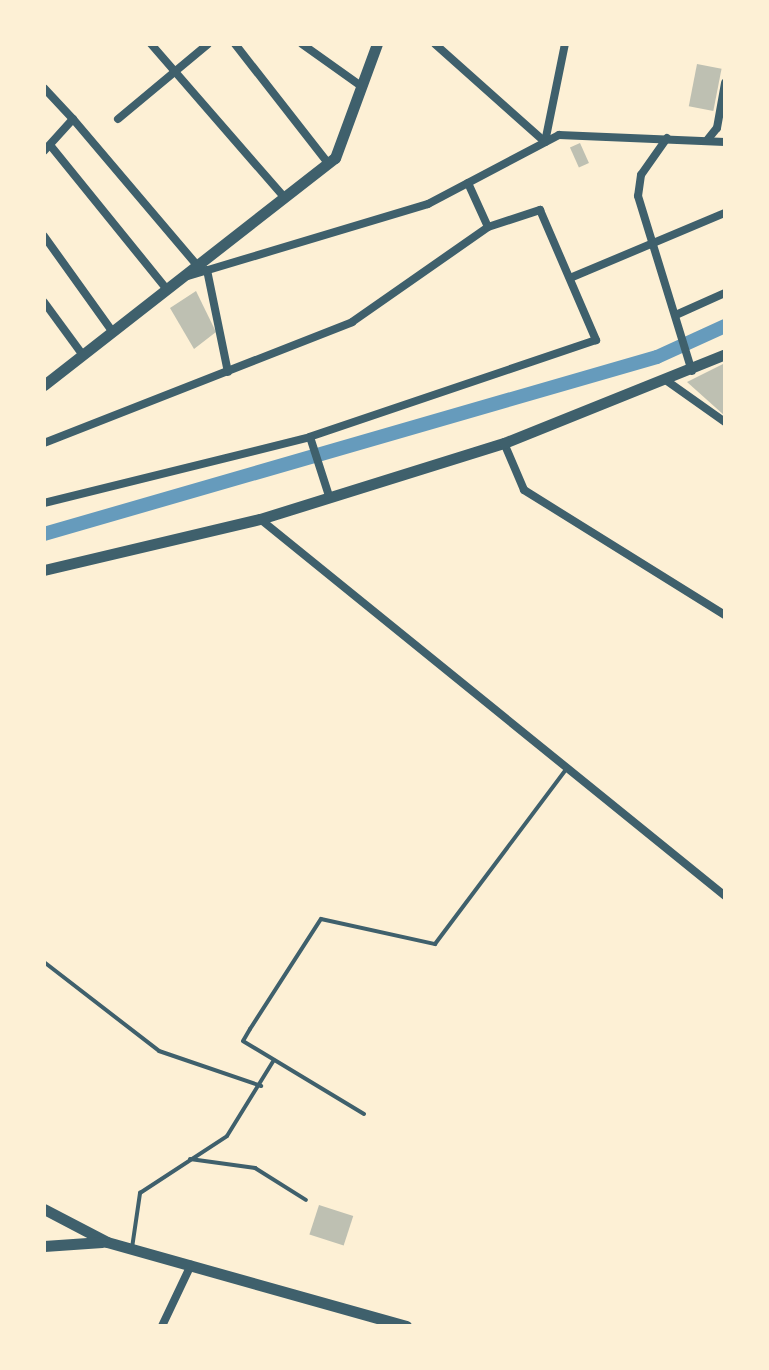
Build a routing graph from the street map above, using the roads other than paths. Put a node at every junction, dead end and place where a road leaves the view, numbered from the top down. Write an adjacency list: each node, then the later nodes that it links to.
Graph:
1 (151, 44): 8 (street)
2 (208, 44): 8 (street)
3 (235, 44): 19 (street)
4 (302, 44): 10 (street)
5 (377, 44): 10 (street)
6 (435, 44): 16 (street)
7 (565, 44): 16 (street)
8 (175, 71): 13 (street); 21 (street)
9 (725, 83): 15 (street)
10 (361, 86): 19 (street)
11 (44, 88): 12 (street)
12 (73, 119): 18 (street); 26 (street)
13 (118, 119)
14 (667, 138): 15 (street); 16 (street); 25 (street)
15 (708, 139): 17 (street)
16 (545, 142): 20 (street)
17 (725, 142)
18 (47, 148): 28 (street)
19 (328, 163): 21 (street)
20 (468, 183): 23 (street); 26 (street)
21 (284, 197): 26 (street)
22 (725, 213): 25 (street)
23 (488, 227): 27 (street); 36 (street)
24 (44, 236): 32 (street)
25 (652, 242): 27 (street); 31 (street)
26 (202, 267): 28 (street); 36 (street)
27 (570, 278): 40 (street)
28 (166, 288): 32 (street)
29 (725, 293): 31 (street)
30 (44, 302): 33 (street)
31 (678, 314): 35 (street)
32 (112, 331): 33 (street)
33 (82, 354): 38 (street)
34 (725, 354): 35 (street)
35 (691, 369): 37 (street)
36 (228, 372): 41 (street)
37 (667, 381): 39 (street); 42 (street)
38 (44, 385)
39 (725, 422)
40 (310, 437): 43 (street); 44 (street)
41 (44, 443)
42 (504, 443): 43 (street); 47 (street)
43 (329, 496): 45 (street)
44 (44, 503)
45 (260, 519): 46 (street); 48 (street)
46 (44, 570)
47 (725, 615)
48 (567, 768): 49 (street); 51 (lane)
49 (725, 896)
50 (44, 962): 52 (lane)
51 (274, 1060): 52 (lane); 53 (lane)
52 (261, 1086): 54 (lane)
53 (364, 1114)
54 (188, 1158): 55 (lane); 59 (lane)
55 (306, 1200)
56 (44, 1209): 57 (street)
57 (107, 1242): 58 (street); 59 (street)
58 (44, 1246)
59 (132, 1249): 60 (street)
60 (191, 1265): 61 (street); 62 (street)
61 (162, 1326)
62 (406, 1326)

